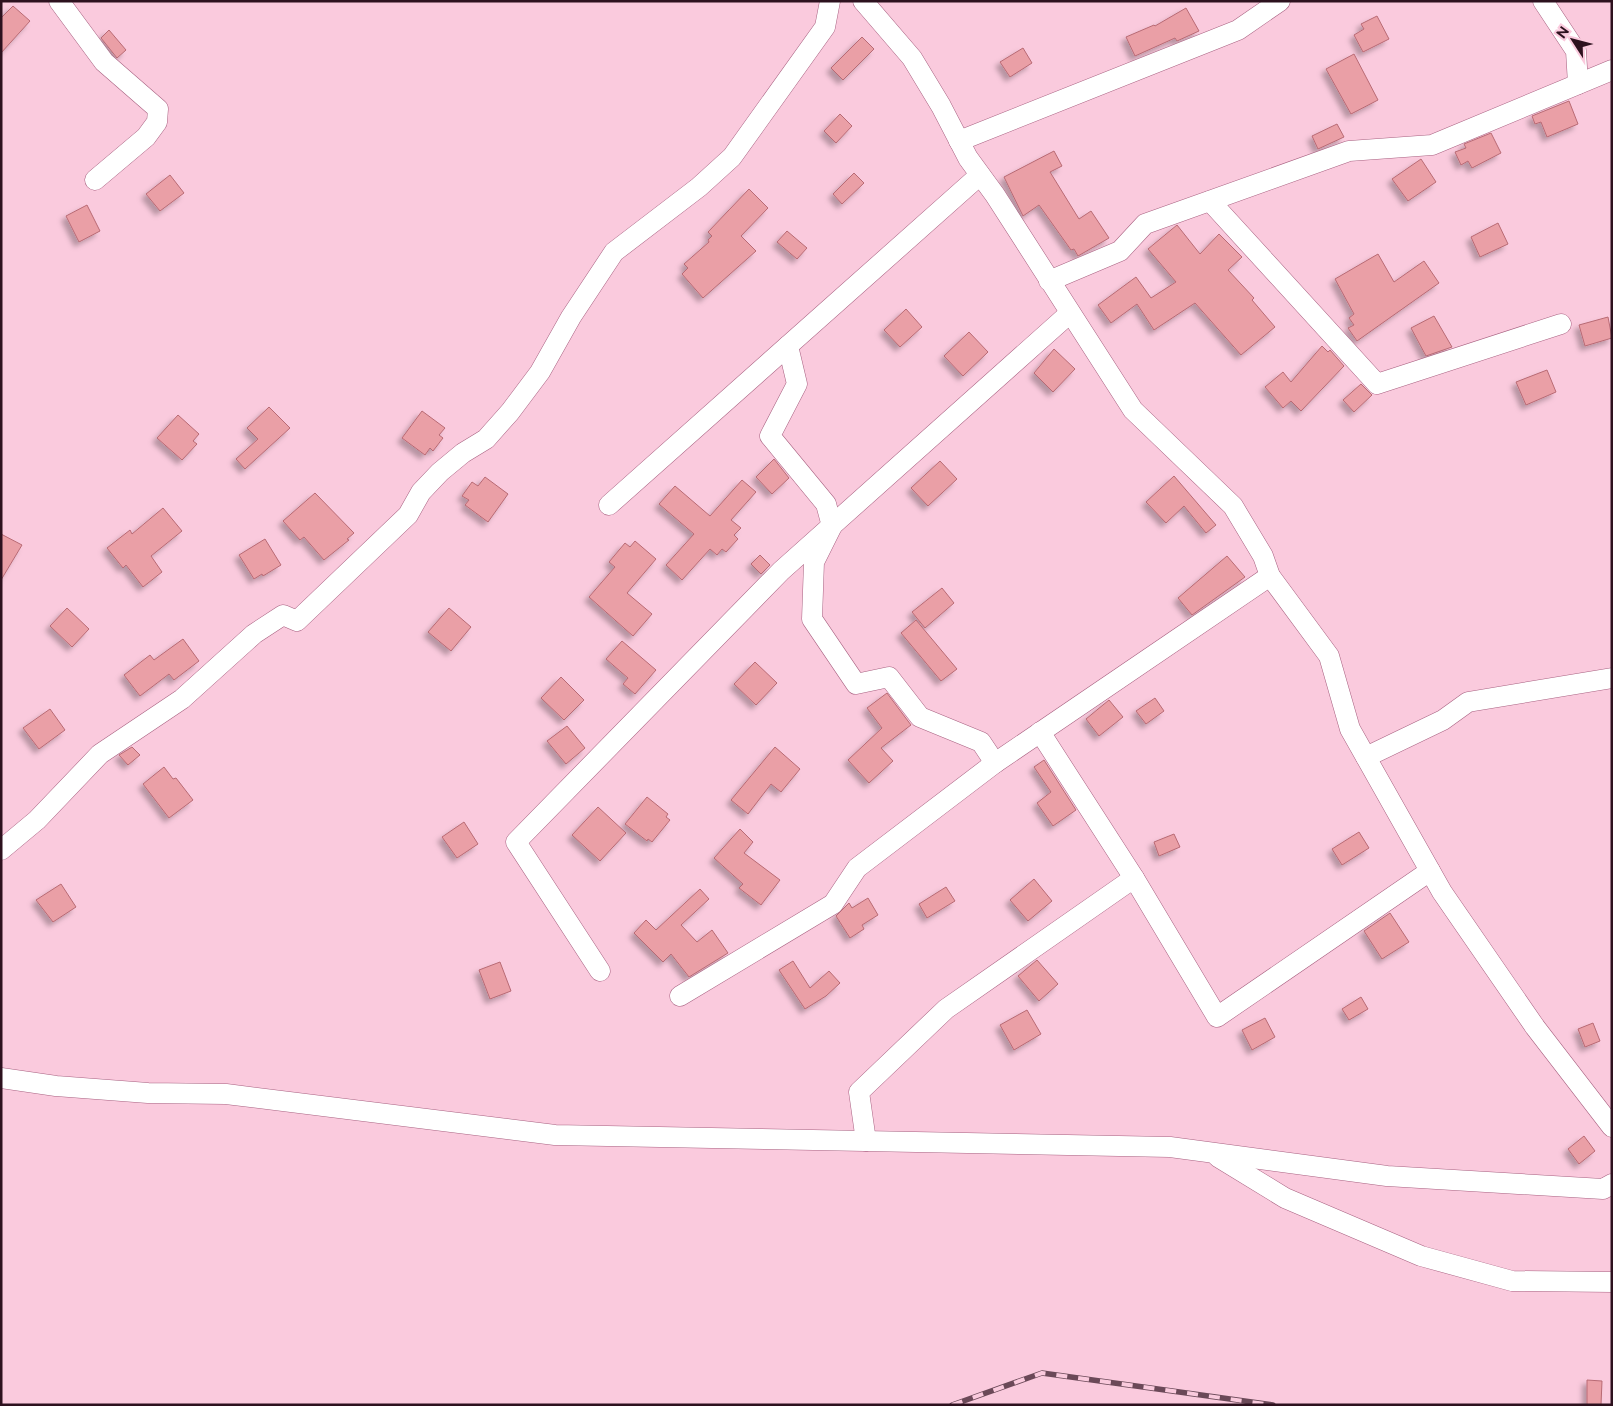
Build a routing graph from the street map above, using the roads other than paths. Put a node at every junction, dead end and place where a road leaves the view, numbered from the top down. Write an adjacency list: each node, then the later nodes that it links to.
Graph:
1 (59, 1): 10 (street)
2 (830, 1): 23 (street)
3 (863, 1): 8 (street)
4 (1280, 1): 8 (street)
5 (1543, 1): 7 (street)
6 (1612, 70): 7 (street)
7 (1578, 84): 11 (street)
8 (959, 141): 9 (street)
9 (980, 175): 12 (street); 15 (street)
10 (95, 180)
11 (1210, 201): 12 (street); 14 (street)
12 (1049, 281): 13 (street)
13 (1070, 314): 17 (street); 18 (street)
14 (1561, 324)
15 (788, 346): 16 (street); 17 (street)
16 (609, 505)
17 (832, 526): 22 (street); 26 (street)
18 (1270, 576): 20 (street); 21 (street)
19 (1612, 678): 21 (street)
20 (1040, 732): 22 (street); 25 (street)
21 (1366, 757): 24 (street)
22 (995, 763): 27 (street)
23 (1, 850)
24 (1430, 872): 25 (street); 29 (street)
25 (1134, 878): 30 (street)
26 (600, 971)
27 (680, 996)
28 (1, 1078): 30 (street)
29 (1612, 1127)
30 (866, 1141): 31 (street)
31 (1210, 1152): 32 (street); 33 (street)
32 (1612, 1184)
33 (1612, 1282)

